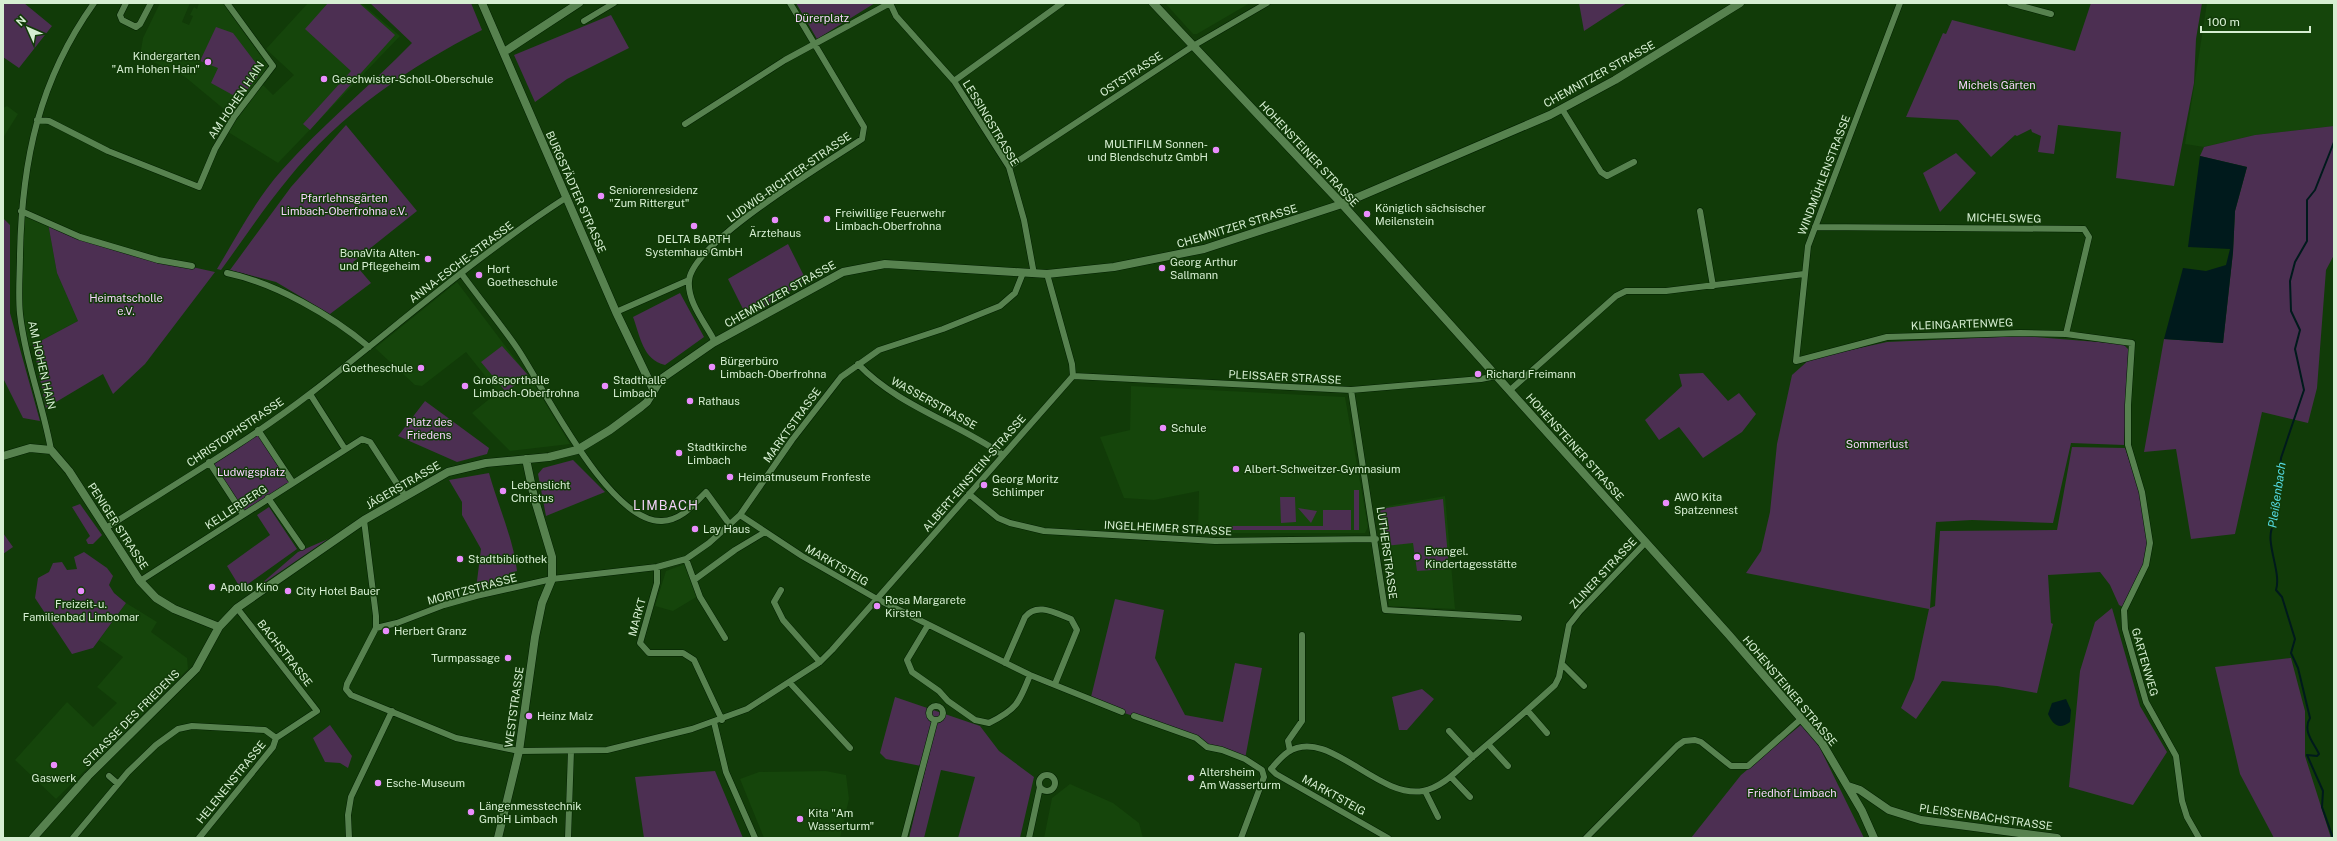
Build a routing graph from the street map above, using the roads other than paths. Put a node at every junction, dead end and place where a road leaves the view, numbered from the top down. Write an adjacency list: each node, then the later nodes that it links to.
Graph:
1 (94, 3): 23 (street, AM HOHEN HAIN)
2 (126, 3): 3 (street)
3 (151, 3)
4 (227, 3): 23 (street, AM HOHEN HAIN)
5 (482, 3): 20 (main road, BURGSTÄDTER STRASSE)
6 (579, 3): 20 (main road)
7 (614, 3): 17 (street)
8 (790, 3): 18 (street)
9 (890, 3): 18 (street); 21 (street, LESSINGSTRASSE)
10 (1062, 3): 21 (street)
11 (1153, 3): 19 (main road, HOHENSTEINER STRASSE)
12 (1267, 3): 19 (street, OSTSTRASSE)
13 (1740, 3): 22 (main road, CHEMNITZER STRASSE)
14 (1900, 3): 31 (street, WINDMÜHLENSTRASSE)
15 (2010, 3): 16 (street)
16 (2051, 14)
17 (584, 21)
18 (815, 44): 24 (street); 39 (street, LUDWIG-RICHTER-STRASSE)
19 (1193, 46): 26 (street, OSTSTRASSE); 28 (main road, HOHENSTEINER STRASSE)
20 (504, 52): 27 (main road, BURGSTÄDTER STRASSE)
21 (954, 80): 26 (street, LESSINGSTRASSE)
22 (1562, 109): 25 (street); 28 (main road, CHEMNITZER STRASSE)
23 (37, 120): 29 (street, AM HOHEN HAIN)
24 (685, 124)
25 (1634, 162)
26 (1009, 166): 36 (street, LESSINGSTRASSE)
27 (567, 196): 34 (street, ANNA-ESCHE-STRASSE); 41 (main road, BURGSTÄDTER STRASSE)
28 (1342, 204): 37 (main road, CHEMNITZER STRASSE); 49 (main road, HOHENSTEINER STRASSE)
29 (21, 211): 32 (street); 56 (street, AM HOHEN HAIN)
30 (1700, 211): 40 (street)
31 (1815, 227): 38 (street, WINDMÜHLENSTRASSE); 42 (street, MICHELSWEG)
32 (192, 266)
33 (226, 273): 45 (street)
34 (461, 273): 45 (street, ANNA-ESCHE-STRASSE); 57 (street)
35 (1023, 273): 36 (main road, CHEMNITZER STRASSE); 43 (main road, CHEMNITZER STRASSE); 47 (street, MARKTSTRASSE)
36 (1034, 274): 37 (main road, CHEMNITZER STRASSE)
37 (1047, 274): 48 (street)
38 (1804, 274): 40 (street); 46 (street, WINDMÜHLENSTRASSE)
39 (689, 280): 41 (street); 43 (street)
40 (1713, 286): 52 (street)
41 (616, 312): 50 (main road, BURGSTÄDTER STRASSE)
42 (2066, 334): 44 (street, KLEINGARTENWEG); 46 (street, KLEINGARTENWEG)
43 (716, 342): 50 (main road, CHEMNITZER STRASSE)
44 (2132, 343): 136 (street, GARTENWEG)
45 (369, 347): 53 (street, CHRISTOPHSTRASSE)
46 (1796, 361)
47 (858, 364): 58 (street, WASSERSTRASSE); 67 (street, MARKTSTRASSE)
48 (1073, 376): 51 (street, PLEISSAER STRASSE); 58 (street, ALBERT-EINSTEIN-STRASSE)
49 (1496, 376): 51 (street, PLEISSAER STRASSE); 52 (main road, HOHENSTEINER STRASSE)
50 (653, 389): 57 (main road, JÄGERSTRASSE)
51 (1351, 390): 72 (street, LUTHERSTRASSE)
52 (1509, 391): 73 (main road, HOHENSTEINER STRASSE)
53 (310, 394): 54 (street, CHRISTOPHSTRASSE); 55 (street)
54 (258, 430): 61 (street, CHRISTOPHSTRASSE); 62 (street)
55 (345, 449): 62 (street, KELLERBERG); 64 (street, KELLERBERG)
56 (51, 450): 59 (main road); 70 (main road, PENIGER STRASSE)
57 (577, 450): 60 (main road, JÄGERSTRASSE); 69 (street)
58 (1003, 455): 63 (street, ALBERT-EINSTEIN-STRASSE)
59 (3, 456)
60 (526, 459): 64 (main road, JÄGERSTRASSE); 77 (main road)
61 (209, 462): 66 (street); 70 (street, CHRISTOPHSTRASSE)
62 (293, 483): 65 (street, KELLERBERG)
63 (970, 494): 72 (street, INGELHEIMER STRASSE); 81 (street, ALBERT-EINSTEIN-STRASSE)
64 (405, 496): 68 (main road, JÄGERSTRASSE)
65 (268, 498): 66 (street, KELLERBERG); 74 (street)
66 (243, 514): 79 (street, KELLERBERG)
67 (740, 515): 69 (street, MARKTSTRASSE); 71 (street, MARKTSTEIG)
68 (364, 520): 82 (main road, JÄGERSTRASSE); 86 (street)
69 (730, 525): 75 (street, MARKTSTRASSE)
70 (106, 528): 79 (main road, PENIGER STRASSE)
71 (765, 532): 78 (street); 81 (street, MARKTSTEIG)
72 (1376, 539): 83 (street, LUTHERSTRASSE)
73 (1646, 542): 91 (street, ZLINER STRASSE); 100 (main road, HOHENSTEINER STRASSE)
74 (302, 547)
75 (686, 559): 76 (street, MARKTSTRASSE); 78 (street)
76 (657, 567): 77 (street, MARKTSTRASSE); 101 (street, MARKT)
77 (552, 579): 86 (street, MORITZSTRASSE); 109 (main road, WESTSTRASSE)
78 (694, 580): 88 (street)
79 (140, 581): 85 (main road, PENIGER STRASSE)
80 (781, 590): 89 (street)
81 (877, 599): 84 (street, MARKTSTEIG); 89 (street, ALBERT-EINSTEIN-STRASSE)
82 (237, 608): 85 (main road, STRASSE DES FRIEDENS); 106 (street, BACHSTRASSE)
83 (1520, 618)
84 (928, 625): 90 (street, MARKTSTEIG); 92 (street)
85 (219, 627): 122 (main road, STRASSE DES FRIEDENS)
86 (376, 628): 97 (street, ALBERT-EINSTEIN-STRASSE)
87 (1302, 635): 111 (street)
88 (726, 638)
89 (820, 662): 93 (street, ALBERT-EINSTEIN-STRASSE)
90 (1005, 663): 92 (street, MARKTSTEIG); 94 (street)
91 (1562, 664): 95 (street); 96 (street, ZLINER STRASSE)
92 (1030, 675): 94 (street, MARKTSTEIG)
93 (790, 683): 101 (street, ALBERT-EINSTEIN-STRASSE); 108 (street)
94 (1055, 684): 98 (street, MARKTSTEIG)
95 (1584, 686)
96 (1527, 710): 105 (street); 107 (street, ZLINER STRASSE)
97 (392, 711): 109 (street, ALBERT-EINSTEIN-STRASSE); 125 (street)
98 (1122, 712)
99 (1134, 716): 131 (street)
100 (1801, 719): 117 (main road, HOHENSTEINER STRASSE); 133 (street)
101 (722, 720): 103 (street, ALBERT-EINSTEIN-STRASSE)
102 (935, 720): 129 (street)
103 (714, 722): 110 (street, ALBERT-EINSTEIN-STRASSE); 128 (street)
104 (1449, 731): 112 (street)
105 (1547, 733)
106 (276, 738): 116 (street); 124 (street, HELENENSTRASSE)
107 (1488, 744): 112 (street, ZLINER STRASSE); 113 (street)
108 (850, 748)
109 (519, 751): 110 (street, ALBERT-EINSTEIN-STRASSE); 126 (main road, WESTSTRASSE)
110 (571, 751): 127 (street)
111 (1290, 751): 119 (street, ZLINER STRASSE); 132 (street, MARKTSTEIG)
112 (1473, 756): 115 (street, ZLINER STRASSE)
113 (1508, 766)
114 (109, 776): 116 (street)
115 (1452, 777): 119 (street, ZLINER STRASSE); 120 (street)
116 (117, 783): 123 (street)
117 (1848, 786): 134 (main road, HOHENSTEINER STRASSE); 135 (main road, PLEISSENBACHSTRASSE)
118 (1040, 787): 130 (street)
119 (1425, 791): 121 (street)
120 (1470, 797)
121 (1438, 817)
122 (33, 838)
123 (73, 838)
124 (199, 838)
125 (349, 838)
126 (498, 838)
127 (568, 838)
128 (755, 838)
129 (904, 838)
130 (1028, 838)
131 (1241, 838)
132 (1388, 838)
133 (1586, 838)
134 (1874, 838)
135 (2057, 838)
136 (2199, 838)

